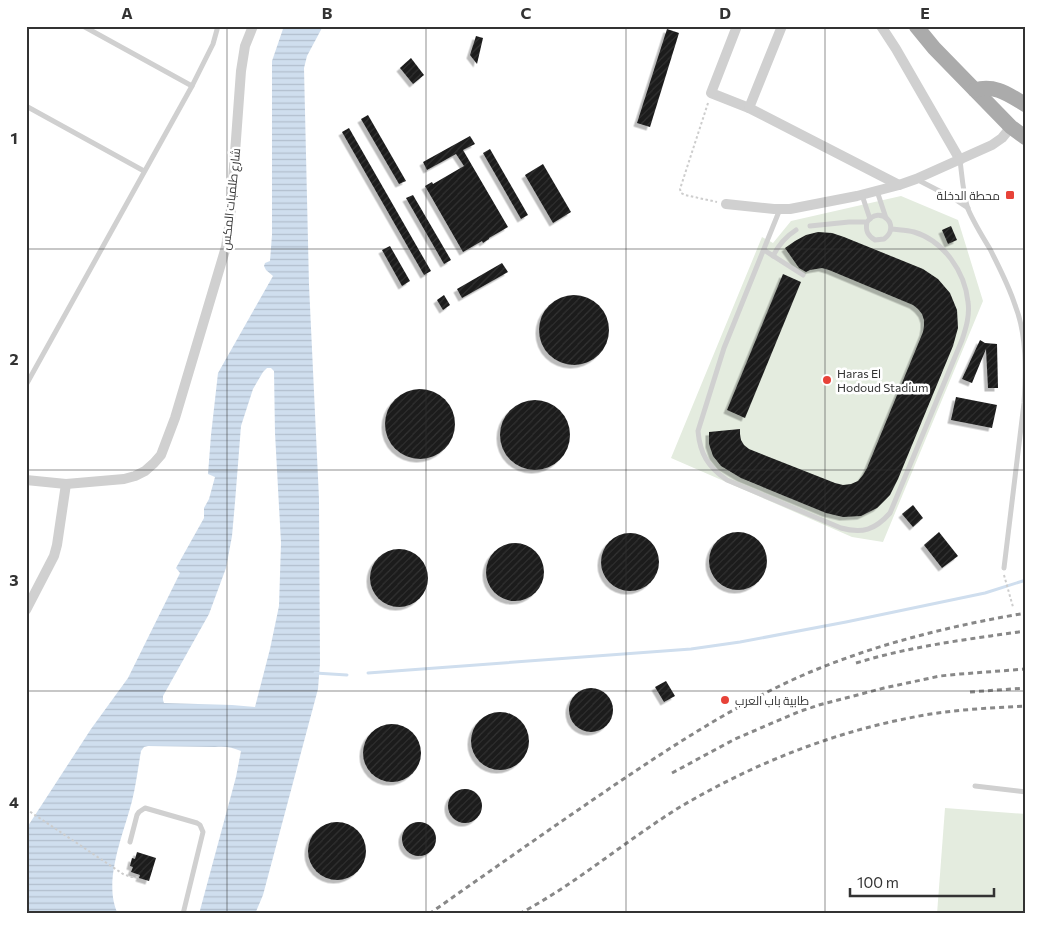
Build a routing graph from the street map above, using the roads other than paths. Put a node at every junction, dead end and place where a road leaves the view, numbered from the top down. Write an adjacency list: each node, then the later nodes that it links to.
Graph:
1 (83, 26): 8 (lane)
2 (218, 26): 8 (lane)
3 (253, 26): 34 (street, شارع طلمبات المكس)
4 (737, 26): 12 (street)
5 (782, 26): 12 (street)
6 (881, 26): 15 (street)
7 (916, 26): 9 (main road)
8 (192, 86): 16 (lane)
9 (975, 90): 10 (main road); 13 (main road)
10 (1026, 105)
11 (26, 106): 16 (lane)
12 (749, 108): 18 (street)
13 (1010, 127): 14 (main road); 15 (street)
14 (1026, 138)
15 (960, 160): 17 (street); 22 (lane)
16 (144, 171): 32 (lane)
17 (916, 179): 18 (street); 22 (lane)
18 (899, 185): 19 (street)
19 (877, 191): 20 (street); 24 (lane)
20 (862, 195): 23 (street); 25 (lane)
21 (726, 204): 23 (street)
22 (968, 208): 35 (lane)
23 (780, 210): 29 (lane)
24 (886, 218): 25 (lane); 27 (lane)
25 (869, 221): 26 (lane); 27 (lane)
26 (810, 226)
27 (891, 229): 29 (lane)
28 (796, 230): 30 (lane)
29 (764, 250): 30 (lane)
30 (773, 256): 31 (lane)
31 (803, 275)
32 (26, 385)
33 (26, 480): 34 (street)
34 (66, 484): 36 (street)
35 (1004, 568)
36 (26, 610)
37 (975, 786): 38 (lane)
38 (1026, 792)
39 (130, 842): 40 (lane)
40 (183, 914)

